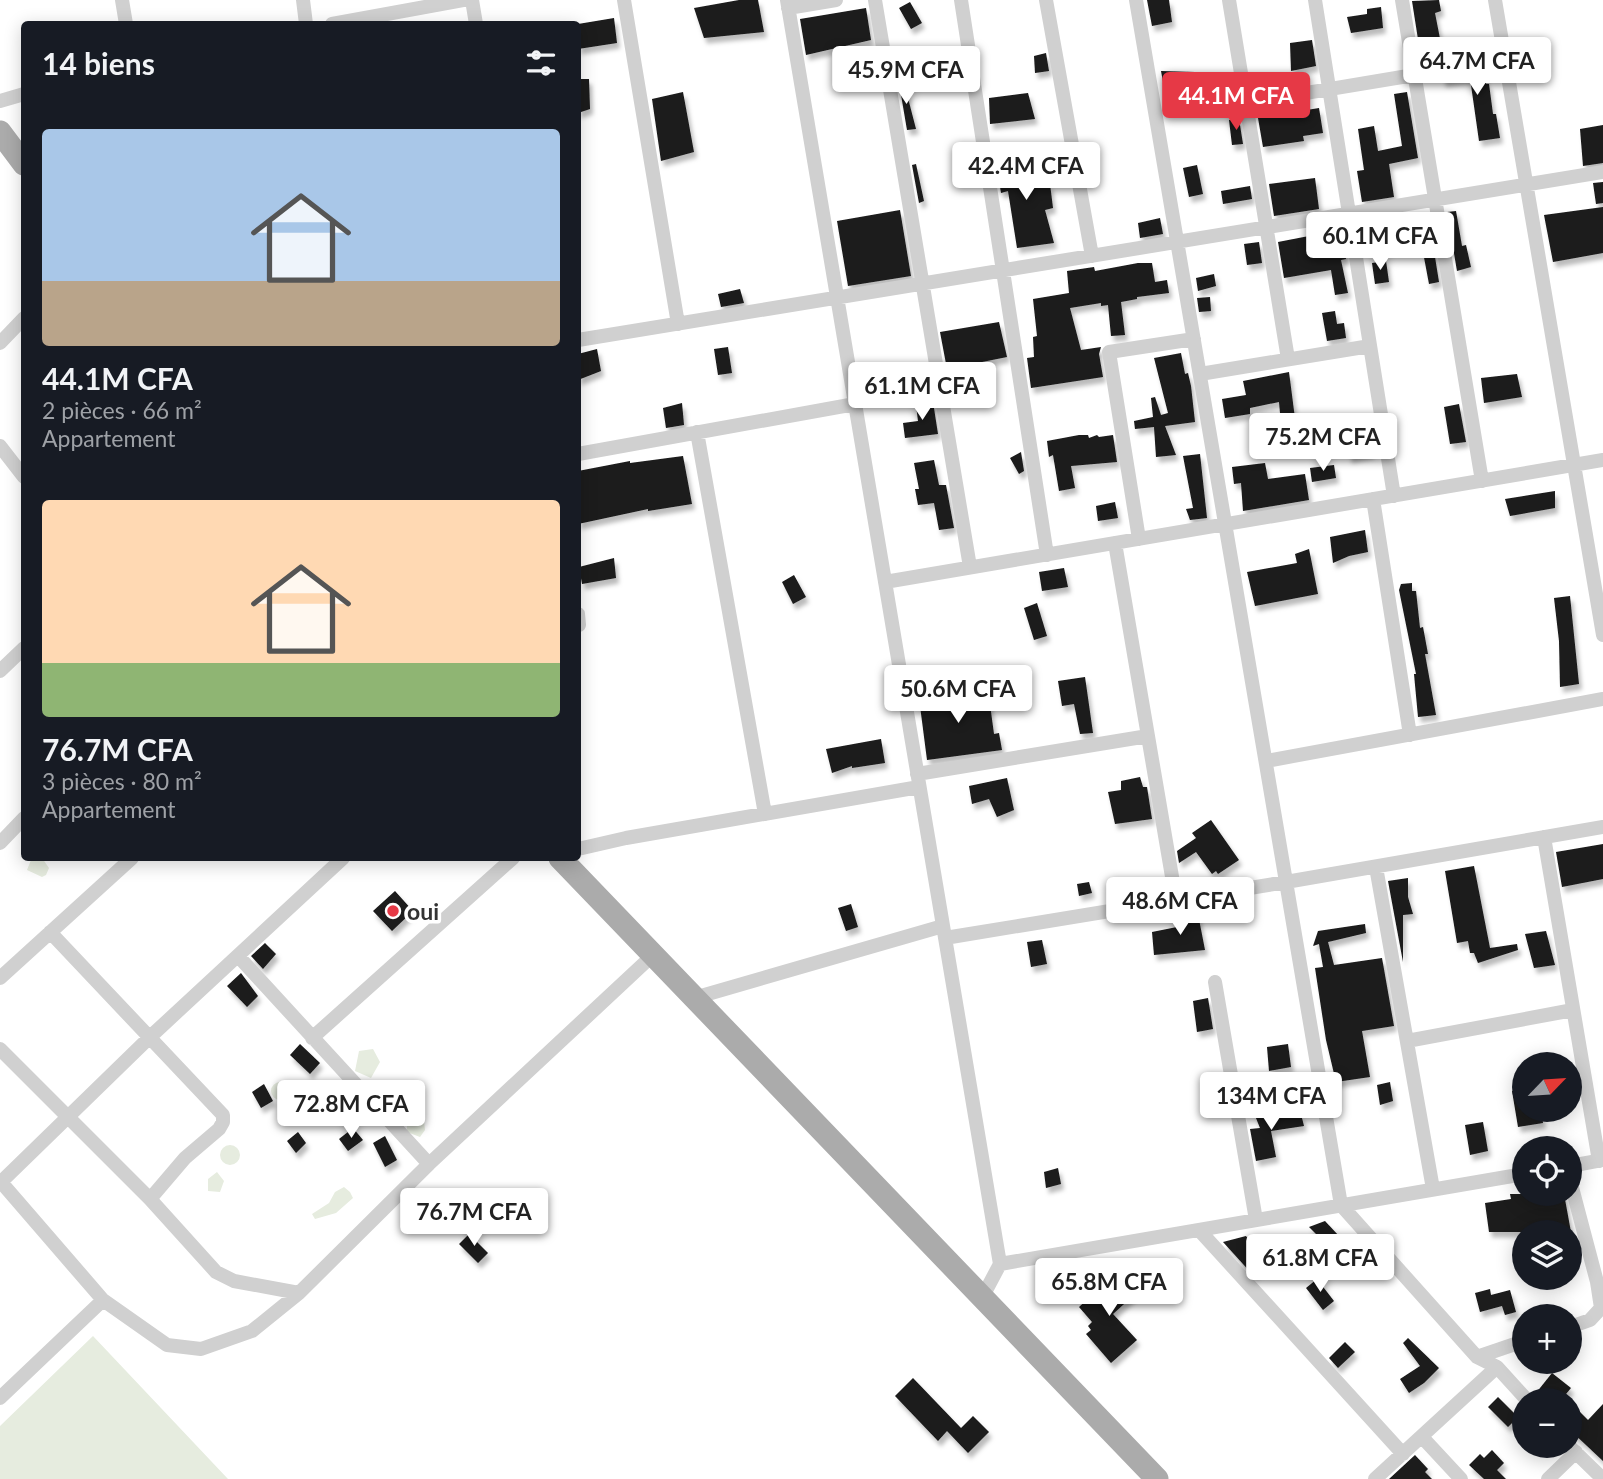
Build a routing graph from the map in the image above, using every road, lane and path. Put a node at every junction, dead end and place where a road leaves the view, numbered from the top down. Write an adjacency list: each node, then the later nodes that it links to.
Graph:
1 (122, 0): 16 (street)
2 (303, 0): 17 (street)
3 (463, 0): 18 (street)
4 (472, 0): 19 (street)
5 (624, 0): 38 (street)
6 (836, 0): 15 (street)
7 (875, 0): 35 (street)
8 (961, 0): 34 (street)
9 (1046, 0): 33 (street)
10 (1136, 0): 32 (street)
11 (1229, 0): 24 (street)
12 (1315, 0): 21 (street)
13 (1402, 0): 20 (street)
14 (1495, 0): 28 (street)
15 (788, 4): 36 (street)
16 (126, 21)
17 (306, 21)
18 (348, 21)
19 (476, 21)
20 (1415, 75): 21 (street); 29 (street)
21 (1329, 89): 24 (street); 30 (street)
22 (21, 95): 23 (street)
23 (0, 100)
24 (1246, 103): 31 (street)
25 (0, 131): 26 (main road)
26 (21, 160)
27 (1603, 172): 28 (street)
28 (1526, 185): 29 (street); 50 (street)
29 (1435, 200): 30 (street); 52 (street)
30 (1349, 214): 31 (street); 42 (street)
31 (1266, 227): 32 (street); 43 (street)
32 (1177, 242): 33 (street); 39 (street)
33 (1092, 256): 34 (street)
34 (1003, 271): 35 (street); 58 (street)
35 (923, 284): 36 (street); 59 (street)
36 (837, 298): 38 (street); 45 (street)
37 (21, 321): 41 (street)
38 (678, 324): 40 (street)
39 (1194, 339): 44 (street); 56 (street)
40 (581, 340)
41 (0, 343)
42 (1370, 346): 43 (street); 53 (street)
43 (1288, 359): 44 (street)
44 (1200, 374): 55 (street)
45 (855, 404): 46 (street); 61 (street)
46 (697, 432): 48 (street); 70 (street)
47 (0, 446): 51 (street)
48 (581, 453)
49 (1603, 460): 50 (street)
50 (1574, 465): 52 (street); 60 (street)
51 (21, 473)
52 (1482, 481): 53 (street)
53 (1394, 496): 54 (street)
54 (1373, 499): 55 (street); 66 (street)
55 (1225, 525): 56 (street); 68 (street)
56 (1139, 539): 57 (street)
57 (1115, 543): 58 (street); 67 (street)
58 (1047, 555): 59 (street)
59 (970, 567): 61 (street)
60 (1598, 575): 62 (street)
61 (885, 582): 69 (street)
62 (1603, 635)
63 (21, 651): 64 (street)
64 (0, 671)
65 (1603, 699): 66 (street)
66 (1410, 735): 68 (street)
67 (1148, 736): 69 (street); 82 (street)
68 (1266, 761): 81 (street)
69 (918, 780): 70 (street); 84 (street)
70 (765, 814): 75 (street)
71 (21, 821): 74 (street)
72 (1603, 827): 73 (street)
73 (1544, 837): 80 (street); 90 (street)
74 (0, 843)
75 (581, 848)
76 (129, 861): 83 (street)
77 (340, 861): 86 (street)
78 (510, 861): 92 (street)
79 (563, 861): 85 (main road)
80 (1376, 867): 81 (street); 93 (street)
81 (1286, 882): 82 (street); 103 (street)
82 (1176, 900): 84 (street)
83 (50, 932): 87 (street); 91 (street)
84 (944, 932): 89 (street); 107 (street)
85 (653, 955): 89 (main road); 97 (street)
86 (238, 956): 91 (street); 92 (street)
87 (0, 978)
88 (1215, 982): 105 (street)
89 (694, 998): 109 (main road)
90 (1573, 1010): 93 (street); 96 (street)
91 (150, 1037): 95 (street); 102 (street)
92 (312, 1038): 97 (street)
93 (1406, 1041): 101 (street)
94 (0, 1049): 95 (street)
95 (67, 1118): 100 (street); 102 (street)
96 (1601, 1160): 98 (street)
97 (429, 1164): 108 (street)
98 (1582, 1164)
99 (1512, 1176): 101 (street)
100 (0, 1183): 110 (street)
101 (1433, 1189): 103 (street)
102 (150, 1199): 108 (street)
103 (1341, 1205): 105 (street); 113 (street)
104 (1577, 1206): 111 (street)
105 (1256, 1220): 106 (street)
106 (1199, 1230): 107 (street); 118 (street)
107 (1000, 1265): 109 (street)
108 (299, 1293): 110 (street)
109 (982, 1298): 121 (main road)
110 (103, 1300): 116 (street)
111 (1582, 1323)
112 (1512, 1345): 113 (street)
113 (1477, 1357): 114 (street)
114 (1497, 1367): 115 (street); 117 (street)
115 (1516, 1388)
116 (0, 1398)
117 (1422, 1437): 118 (street); 123 (street)
118 (1404, 1454): 122 (street)
119 (1566, 1458): 124 (street)
120 (1582, 1458): 125 (street)
121 (1157, 1479)
122 (1376, 1479)
123 (1461, 1479)
124 (1548, 1479)
125 (1603, 1479)

